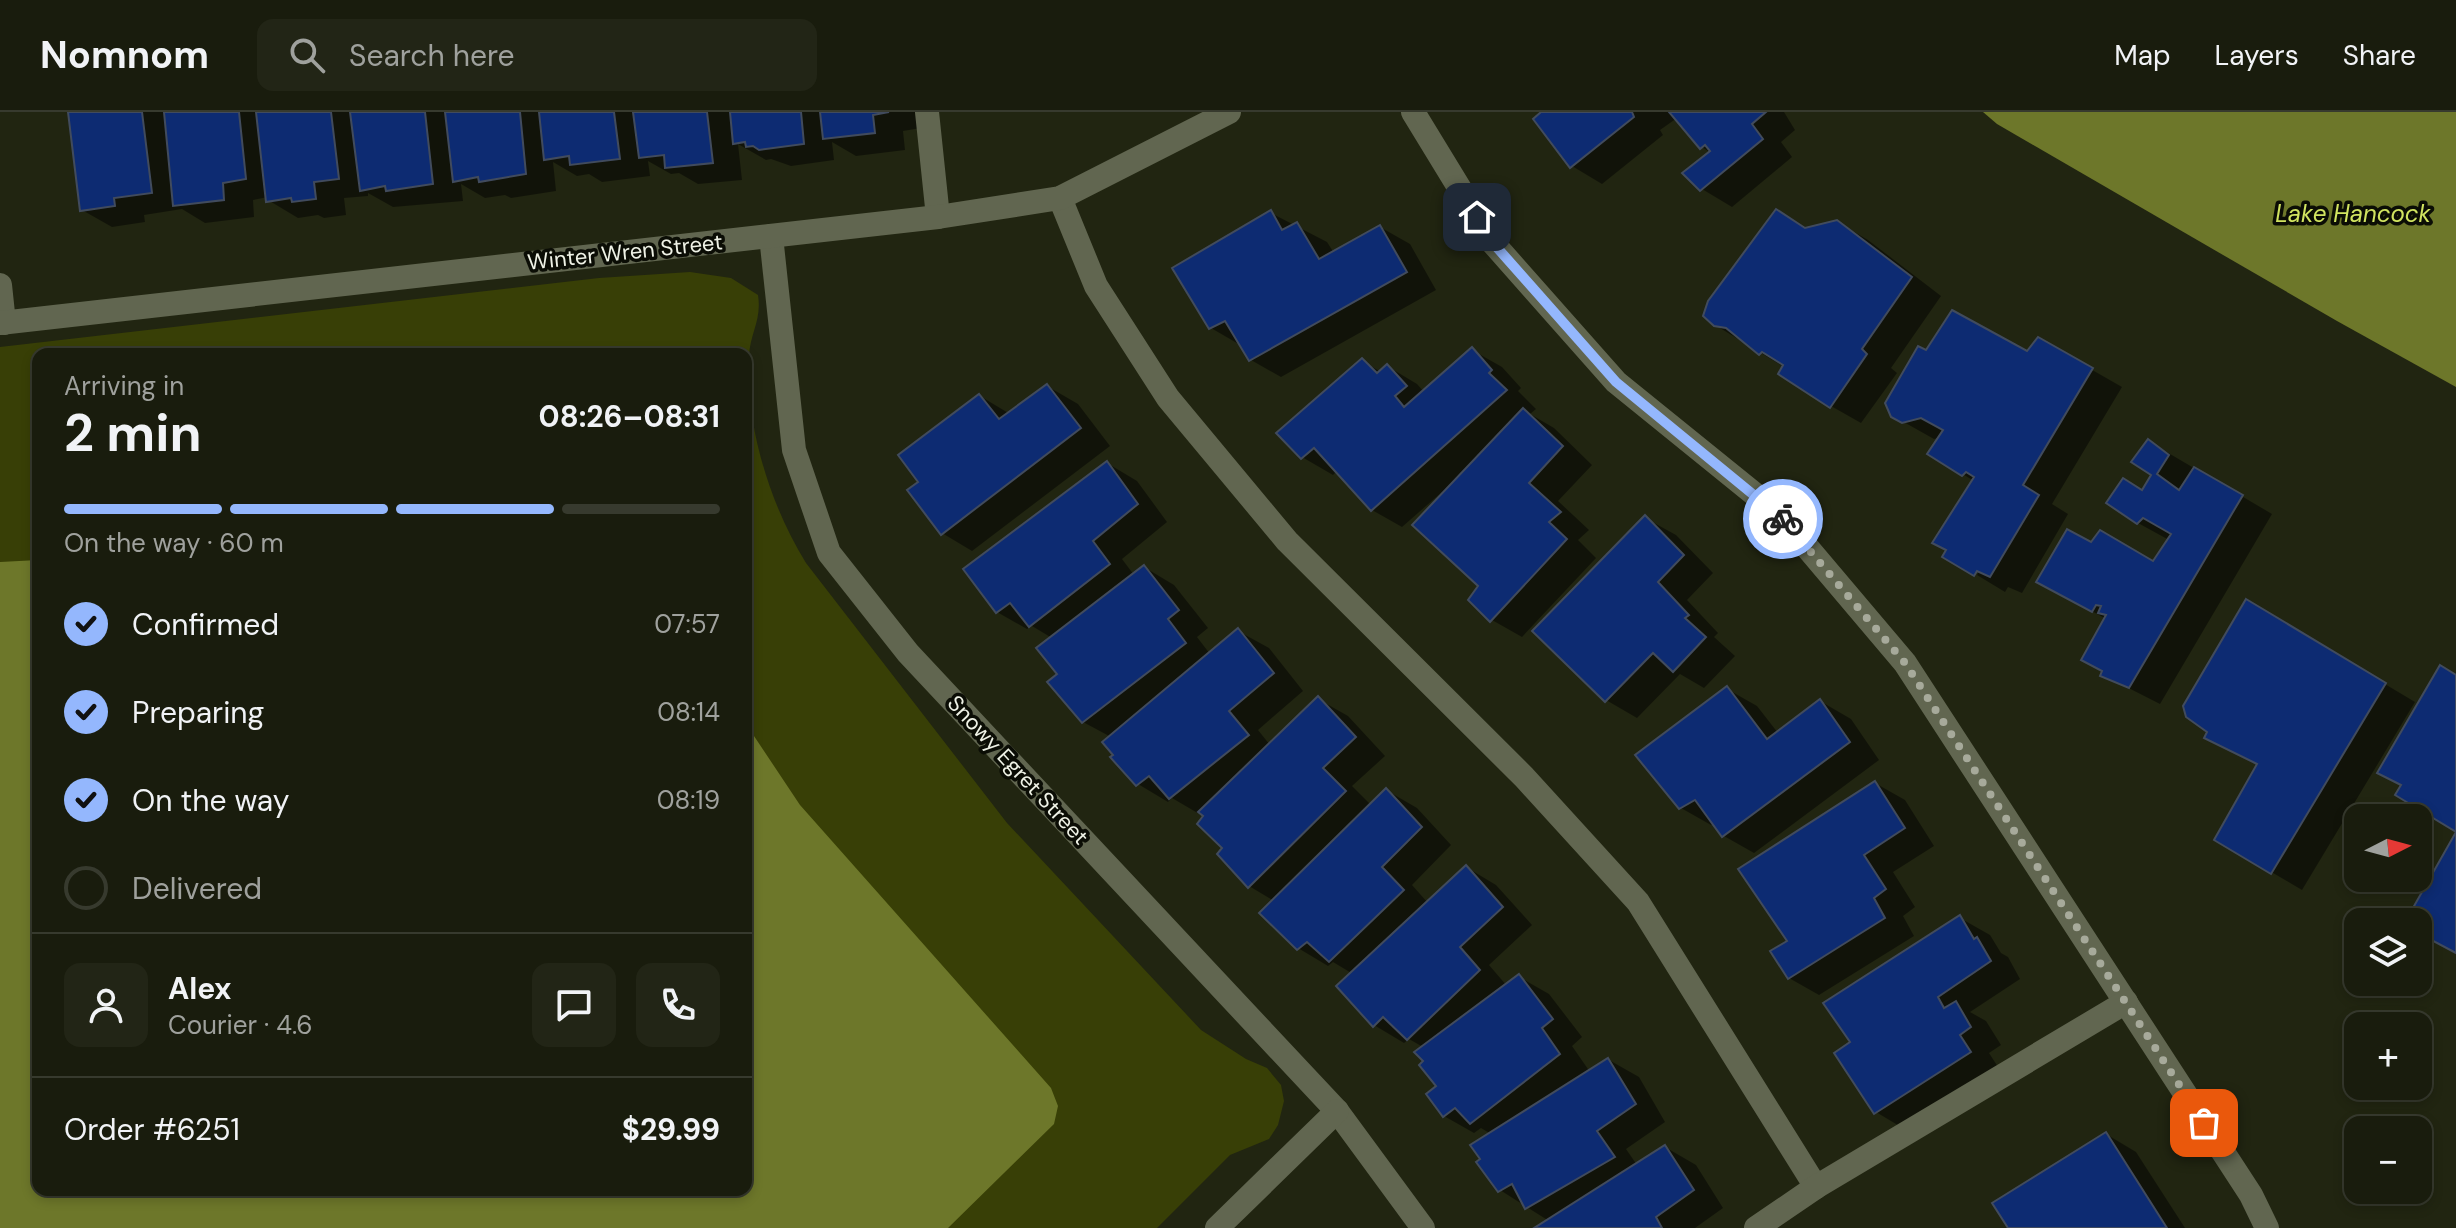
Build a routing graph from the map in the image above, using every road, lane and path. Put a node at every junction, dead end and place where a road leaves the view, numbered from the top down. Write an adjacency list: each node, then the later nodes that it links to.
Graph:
1 (927, 112): 5 (street)
2 (1229, 112): 4 (street, Winter Wren Street)
3 (1413, 112): 9 (street)
4 (1060, 198): 5 (street, Winter Wren Street); 11 (street)
5 (938, 217): 6 (street, Winter Wren Street)
6 (771, 236): 8 (street, Winter Wren Street); 10 (street, Snowy Egret Street)
7 (0, 285): 8 (street)
8 (2, 323)
9 (2126, 1002): 11 (street); 15 (street)
10 (1337, 1111): 12 (street); 13 (street, Snowy Egret Street)
11 (1816, 1187): 14 (street)
12 (1217, 1228)
13 (1423, 1228)
14 (1756, 1228)
15 (2267, 1228)

